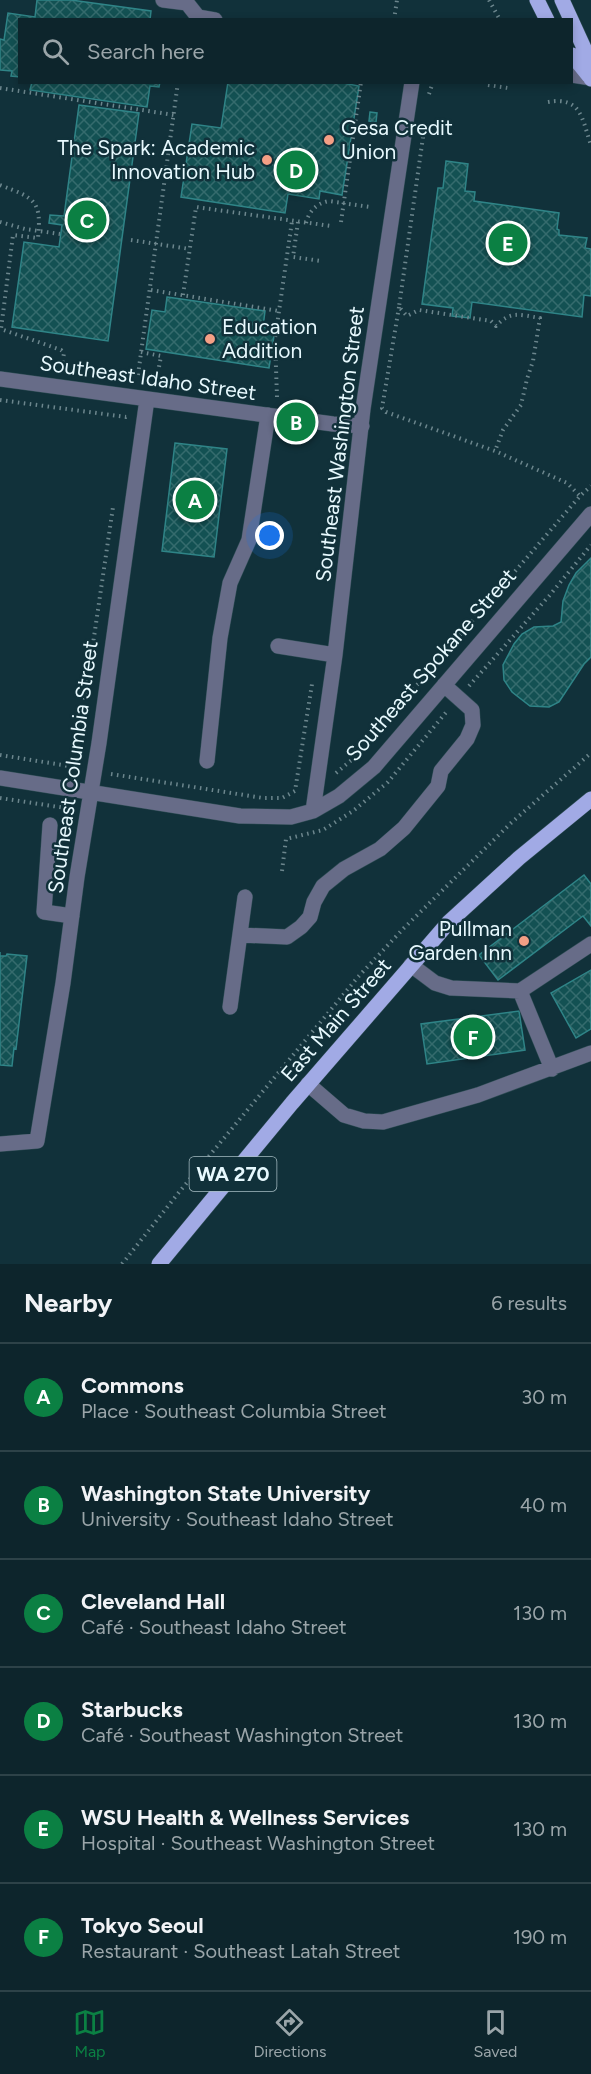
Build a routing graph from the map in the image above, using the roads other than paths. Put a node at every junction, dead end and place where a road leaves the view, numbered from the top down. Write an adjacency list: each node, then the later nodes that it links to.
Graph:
1 (163, 0): 4 (street)
2 (537, 0): 5 (main road)
3 (562, 0): 6 (main road)
4 (204, 18)
5 (547, 18)
6 (571, 18)
7 (573, 23): 10 (main road)
8 (573, 56): 10 (main road)
9 (573, 75): 10 (street)
10 (591, 78)
11 (412, 84): 15 (street, Southeast Washington Street)
12 (0, 379): 13 (street, Southeast Idaho Street)
13 (147, 399): 14 (street, Southeast Idaho Street); 22 (street, Southeast Columbia Street)
14 (268, 415): 15 (street, Southeast Idaho Street); 20 (street)
15 (362, 426): 18 (street, Southeast Washington Street)
16 (591, 514): 19 (street, Southeast Spokane Street)
17 (278, 646): 18 (street)
18 (335, 655): 24 (street, Southeast Washington Street)
19 (444, 685): 24 (street, Southeast Spokane Street); 28 (street)
20 (207, 761)
21 (0, 778): 22 (street, Southeast Spokane Street)
22 (91, 792): 24 (street, Southeast Spokane Street); 27 (street, Southeast Columbia Street)
23 (591, 799): 30 (main road, East Main Street / WA 270)
24 (313, 811)
25 (50, 825): 27 (street)
26 (245, 897): 28 (street)
27 (72, 916): 36 (street, Southeast Columbia Street)
28 (240, 934): 32 (street)
29 (591, 944): 31 (street)
30 (411, 965): 31 (street); 35 (main road, East Main Street / WA 270)
31 (520, 991): 34 (street)
32 (230, 1007)
33 (591, 1053): 34 (street)
34 (552, 1069): 35 (street)
35 (308, 1084): 37 (main road, East Main Street / WA 270)
36 (0, 1144)
37 (159, 1264)

